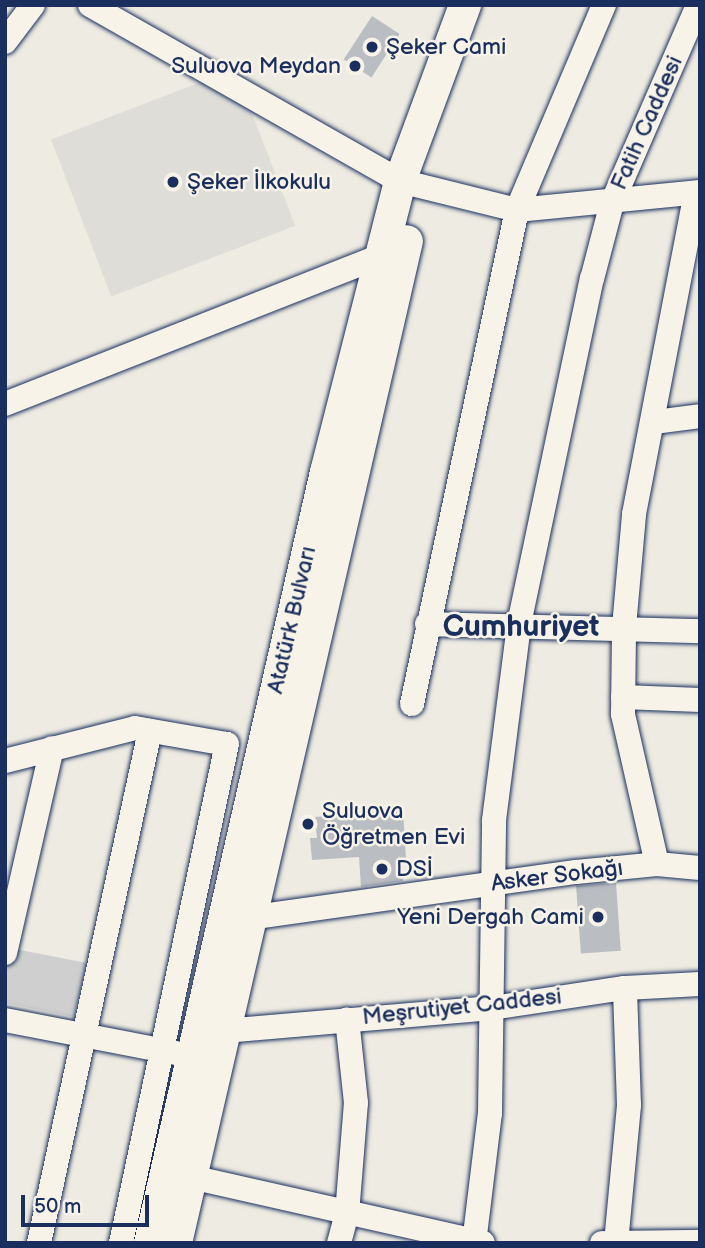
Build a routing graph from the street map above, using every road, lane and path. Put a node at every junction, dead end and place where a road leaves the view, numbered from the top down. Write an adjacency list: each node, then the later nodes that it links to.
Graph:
1 (33, 5): 7 (street)
2 (90, 5): 8 (street)
3 (465, 5): 8 (main road, Atatürk Bulvarı)
4 (487, 5): 8 (main road, Atatürk Bulvarı)
5 (604, 5): 11 (street)
6 (698, 5): 10 (street, Fatih Caddesi)
7 (5, 42)
8 (410, 183): 11 (street); 12 (main road, Atatürk Bulvarı); 29 (main road, Atatürk Bulvarı)
9 (698, 192): 10 (street); 15 (street)
10 (612, 203): 11 (street); 17 (street, Fatih Caddesi)
11 (517, 210): 16 (street)
12 (381, 256): 13 (street); 38 (main road, Atatürk Bulvarı)
13 (5, 404)
14 (700, 416): 15 (street)
15 (654, 422): 18 (street)
16 (427, 624): 17 (street); 22 (street)
17 (519, 624): 18 (street); 28 (street, Fatih Caddesi)
18 (624, 627): 19 (street); 20 (street)
19 (700, 631)
20 (623, 696): 21 (street); 26 (street)
21 (700, 700)
22 (412, 704)
23 (150, 731): 24 (street); 37 (street); 38 (street)
24 (52, 748): 25 (street); 30 (street)
25 (5, 761)
26 (656, 864): 27 (street, Asker Sokağı); 28 (street, Asker Sokağı)
27 (700, 868)
28 (491, 883): 29 (street, Asker Sokağı); 33 (street, Fatih Caddesi)
29 (248, 918): 36 (main road, Atatürk Bulvarı)
30 (5, 953)
31 (700, 984): 32 (street, Meşrutiyet Caddesi)
32 (625, 988): 33 (street, Meşrutiyet Caddesi); 42 (street)
33 (492, 1008): 34 (street, Meşrutiyet Caddesi); 41 (street, Fatih Caddesi)
34 (347, 1019): 36 (street, Meşrutiyet Caddesi); 40 (street)
35 (5, 1020): 37 (street)
36 (224, 1031): 39 (main road, Atatürk Bulvarı)
37 (84, 1035): 38 (street); 44 (street)
38 (178, 1053): 45 (street); 46 (main road, Atatürk Bulvarı)
39 (191, 1177): 40 (street); 47 (main road, Atatürk Bulvarı)
40 (347, 1214): 41 (street); 48 (street)
41 (477, 1242)
42 (611, 1242): 43 (street)
43 (700, 1242)
44 (39, 1243)
45 (121, 1243)
46 (150, 1243)
47 (176, 1243)
48 (340, 1243)

